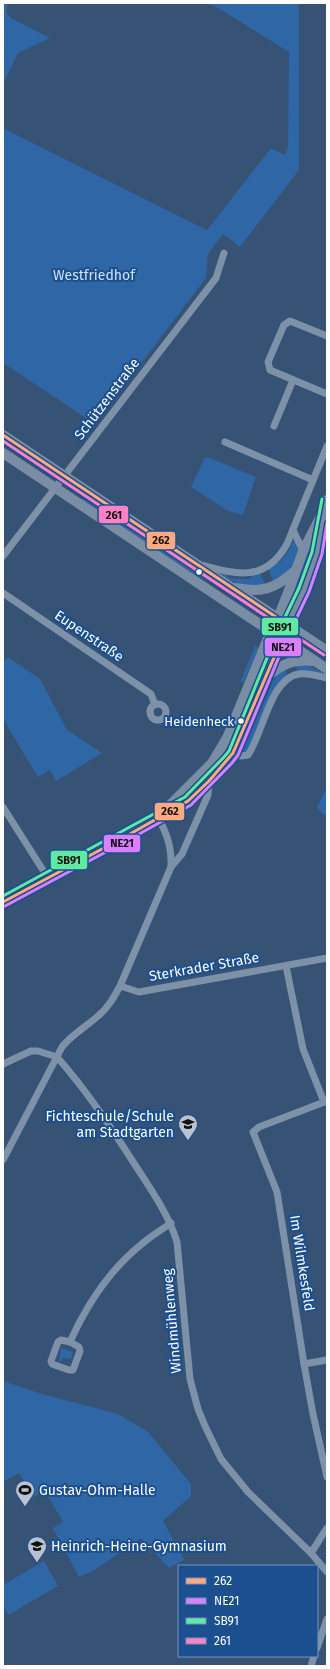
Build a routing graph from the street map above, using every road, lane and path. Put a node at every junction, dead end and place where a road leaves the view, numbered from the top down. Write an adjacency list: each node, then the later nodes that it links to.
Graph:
1 (224, 253): 10 (street, Schützenstraße)
2 (327, 336): 3 (street)
3 (293, 380): 4 (street); 5 (street)
4 (327, 394)
5 (274, 426)
6 (3, 435): 10 (main road)
7 (225, 442): 11 (street)
8 (327, 446): 11 (street)
9 (3, 453): 12 (main road)
10 (65, 477): 12 (street, Schützenstraße); 17 (main road)
11 (313, 480): 14 (street)
12 (56, 488): 16 (street, Schützenstraße); 23 (main road)
13 (325, 505): 15 (main road); 22 (main road)
14 (293, 530): 15 (street); 17 (street)
15 (303, 551): 18 (main road)
16 (3, 556)
17 (198, 564): 19 (main road)
18 (297, 570): 19 (main road); 21 (main road)
19 (231, 588): 21 (main road)
20 (3, 593): 30 (street, Eupenstraße)
21 (278, 618): 22 (main road); 23 (main road)
22 (288, 625): 24 (main road); 25 (main road)
23 (270, 631): 24 (main road); 34 (main road)
24 (281, 638): 26 (main road); 29 (main road)
25 (327, 651)
26 (314, 661): 27 (main road); 29 (main road)
27 (327, 669)
28 (327, 678): 31 (street)
29 (264, 679): 31 (main road)
30 (155, 704)
31 (233, 753): 32 (main road)
32 (208, 781): 34 (main road); 35 (street)
33 (3, 807): 36 (street)
34 (158, 818): 35 (street); 36 (main road)
35 (171, 867): 40 (street)
36 (48, 878): 37 (main road)
37 (3, 902)
38 (327, 958): 39 (street, Sterkrader Straße)
39 (286, 966): 40 (street, Sterkrader Straße); 43 (street, Im Wilmkesfeld)
40 (120, 986): 41 (street)
41 (57, 1057): 42 (street); 44 (street); 45 (street, Windmühlenweg)
42 (3, 1064)
43 (326, 1102): 48 (street, Im Wilmkesfeld)
44 (3, 1160)
45 (171, 1223): 46 (street); 51 (street, Windmühlenweg)
46 (70, 1342): 46 (street)
47 (327, 1360): 48 (street)
48 (304, 1364): 49 (street, Im Wilmkesfeld)
49 (327, 1477)
50 (327, 1528): 51 (street)
51 (311, 1553): 52 (street, Windmühlenweg)
52 (327, 1572)
53 (327, 1619): 54 (street)
54 (318, 1645)

